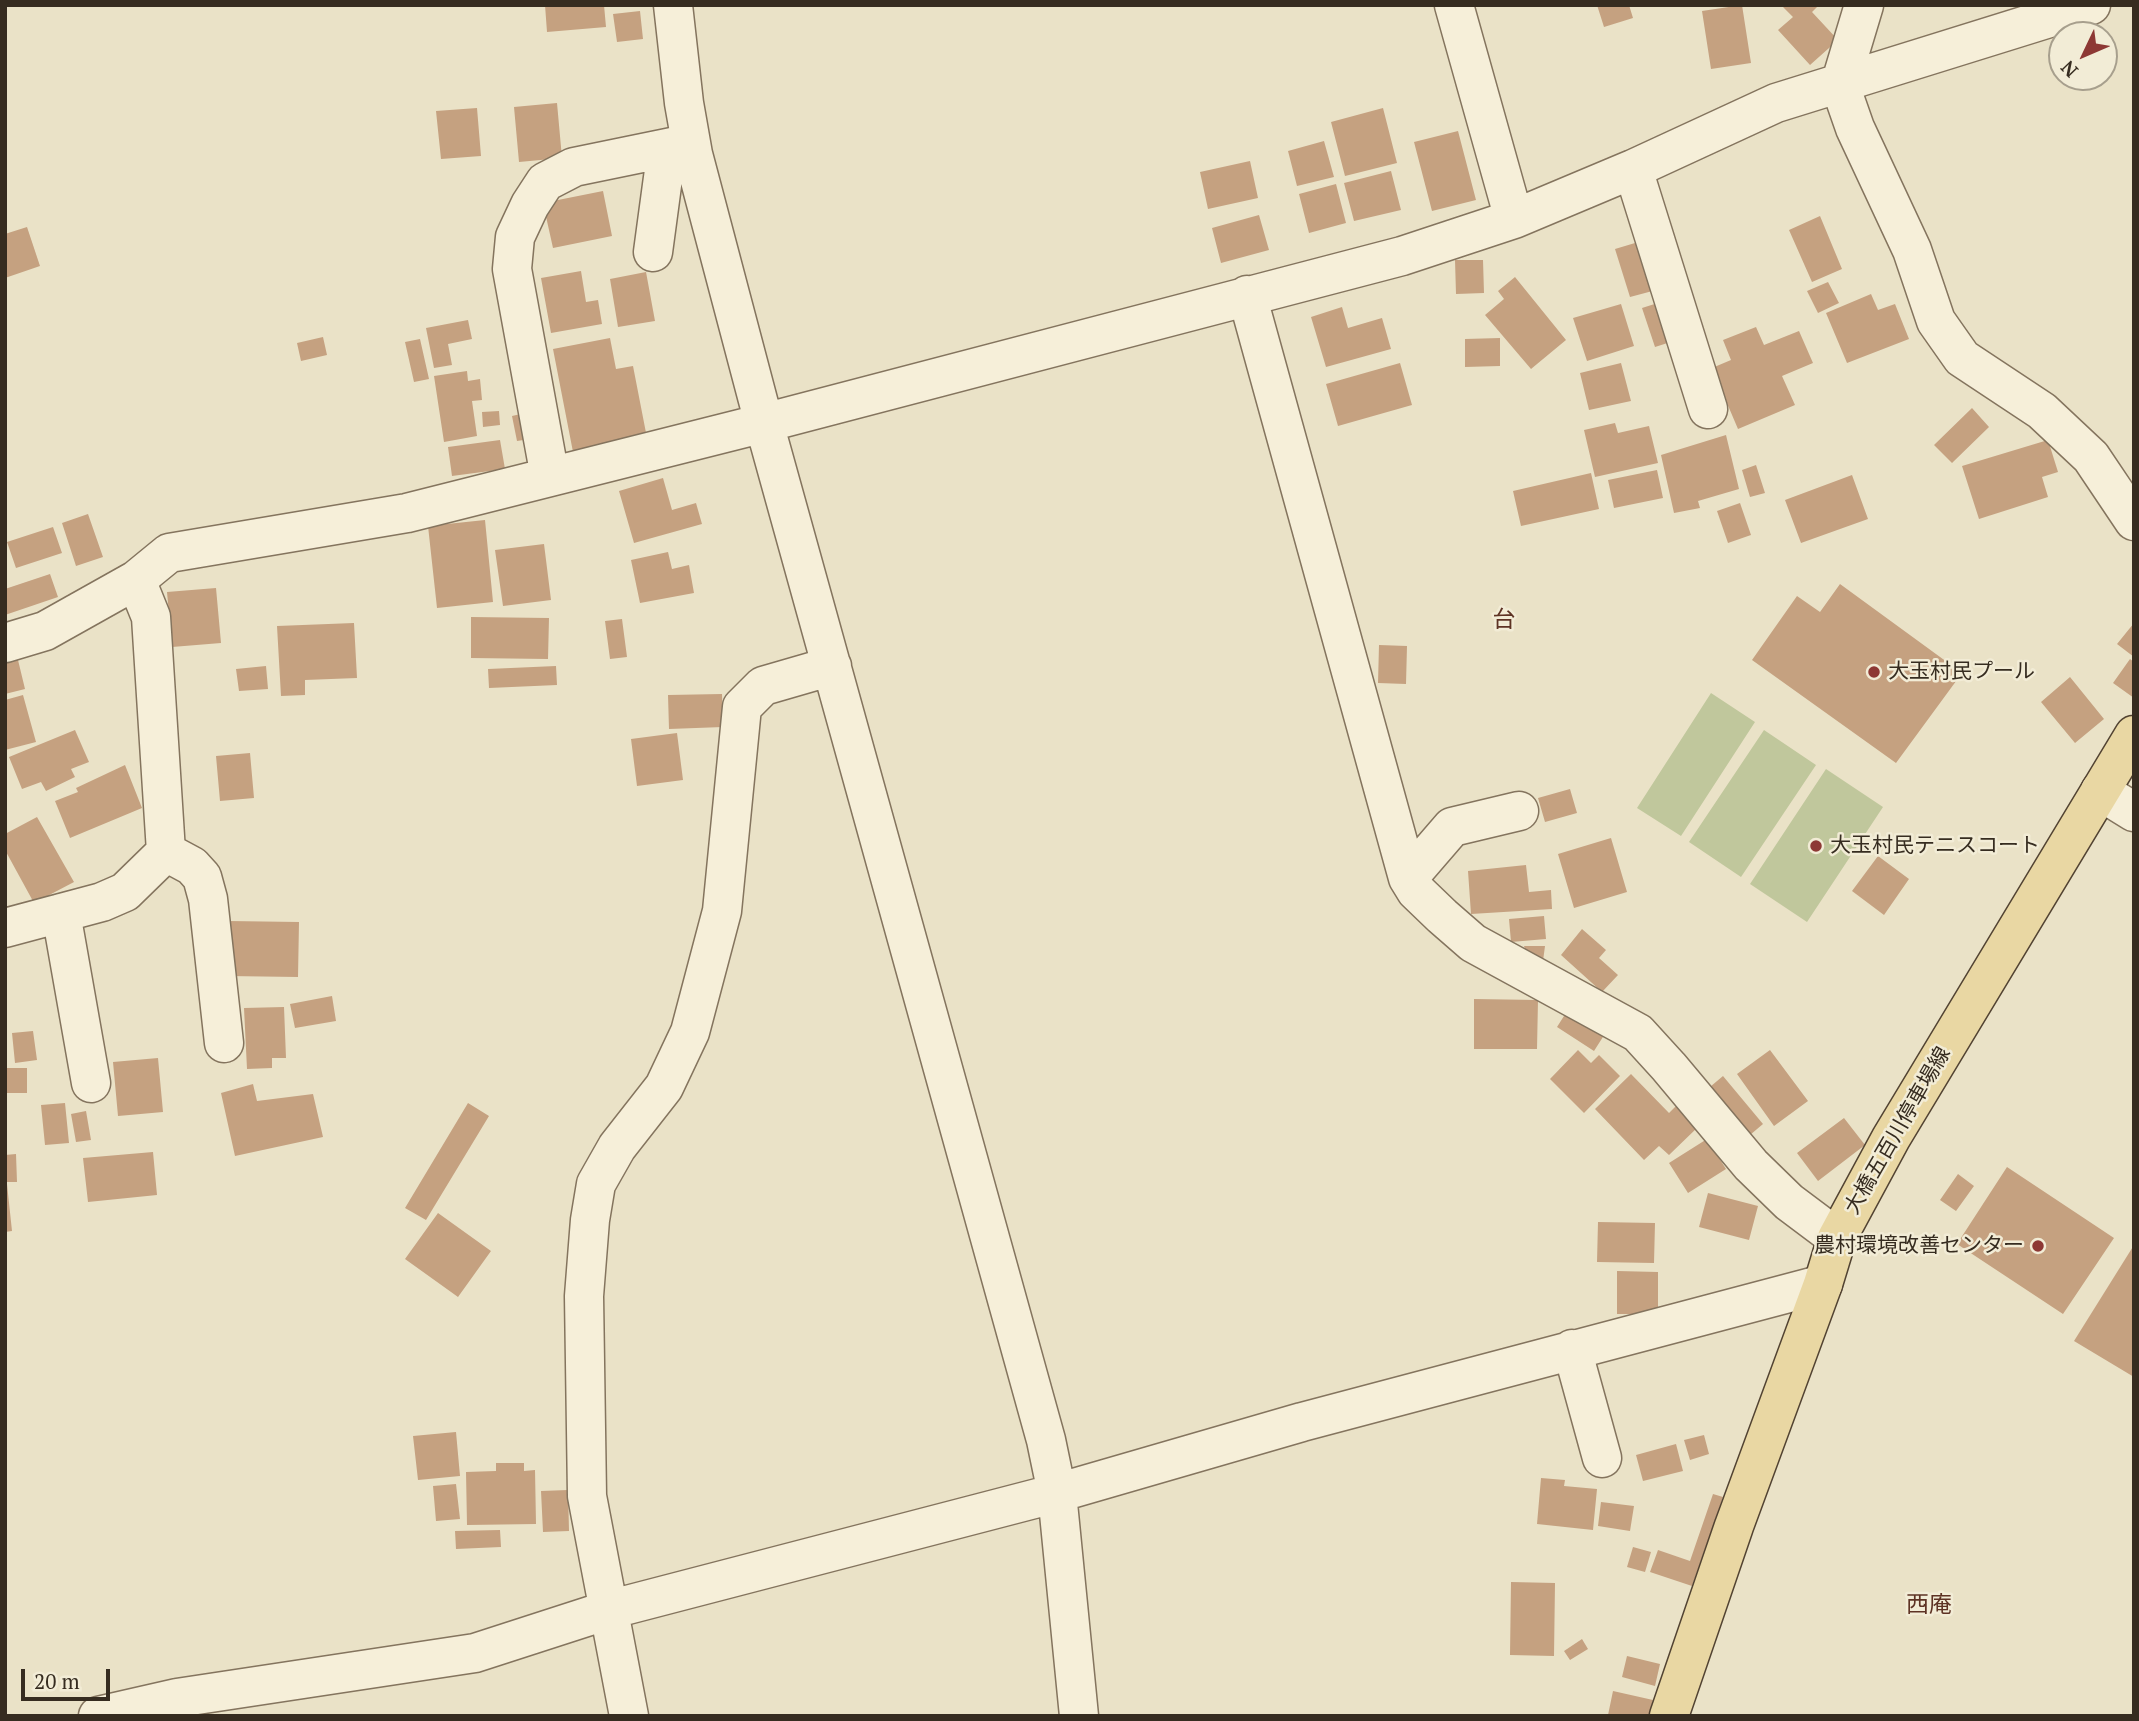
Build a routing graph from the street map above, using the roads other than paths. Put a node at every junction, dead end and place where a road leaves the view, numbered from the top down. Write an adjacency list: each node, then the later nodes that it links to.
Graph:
1 (673, 5): 6 (street)
2 (1454, 5): 8 (street)
3 (1864, 5): 5 (street)
4 (2091, 5): 5 (street)
5 (1840, 85): 7 (street); 14 (street)
6 (679, 145): 9 (street); 12 (street); 13 (street)
7 (1633, 169): 8 (street); 11 (street)
8 (1514, 219): 10 (street)
9 (653, 252)
10 (1247, 295): 12 (street); 23 (street)
11 (1708, 409)
12 (764, 424): 13 (street); 17 (street)
13 (550, 477): 15 (street)
14 (2134, 521)
15 (136, 580): 16 (street); 22 (street)
16 (5, 643)
17 (832, 666): 32 (street); 33 (street)
18 (2134, 735): 19 (main road, 大橋五百川停車場線)
19 (2100, 791): 21 (street); 28 (main road, 大橋五百川停車場線)
20 (1519, 811): 23 (street)
21 (2134, 812)
22 (166, 852): 24 (street); 26 (street)
23 (1408, 878): 28 (street)
24 (61, 913): 25 (street); 27 (street)
25 (5, 928)
26 (224, 1042)
27 (91, 1083)
28 (1837, 1238): 29 (main road, 大橋五百川停車場線)
29 (1823, 1284): 30 (street); 37 (main road, 大橋五百川停車場線)
30 (1572, 1349): 31 (street); 32 (street)
31 (1602, 1458)
32 (1057, 1493): 33 (street); 36 (street)
33 (608, 1610): 34 (street); 35 (street)
34 (99, 1716)
35 (629, 1716)
36 (1079, 1716)
37 (1669, 1716)

